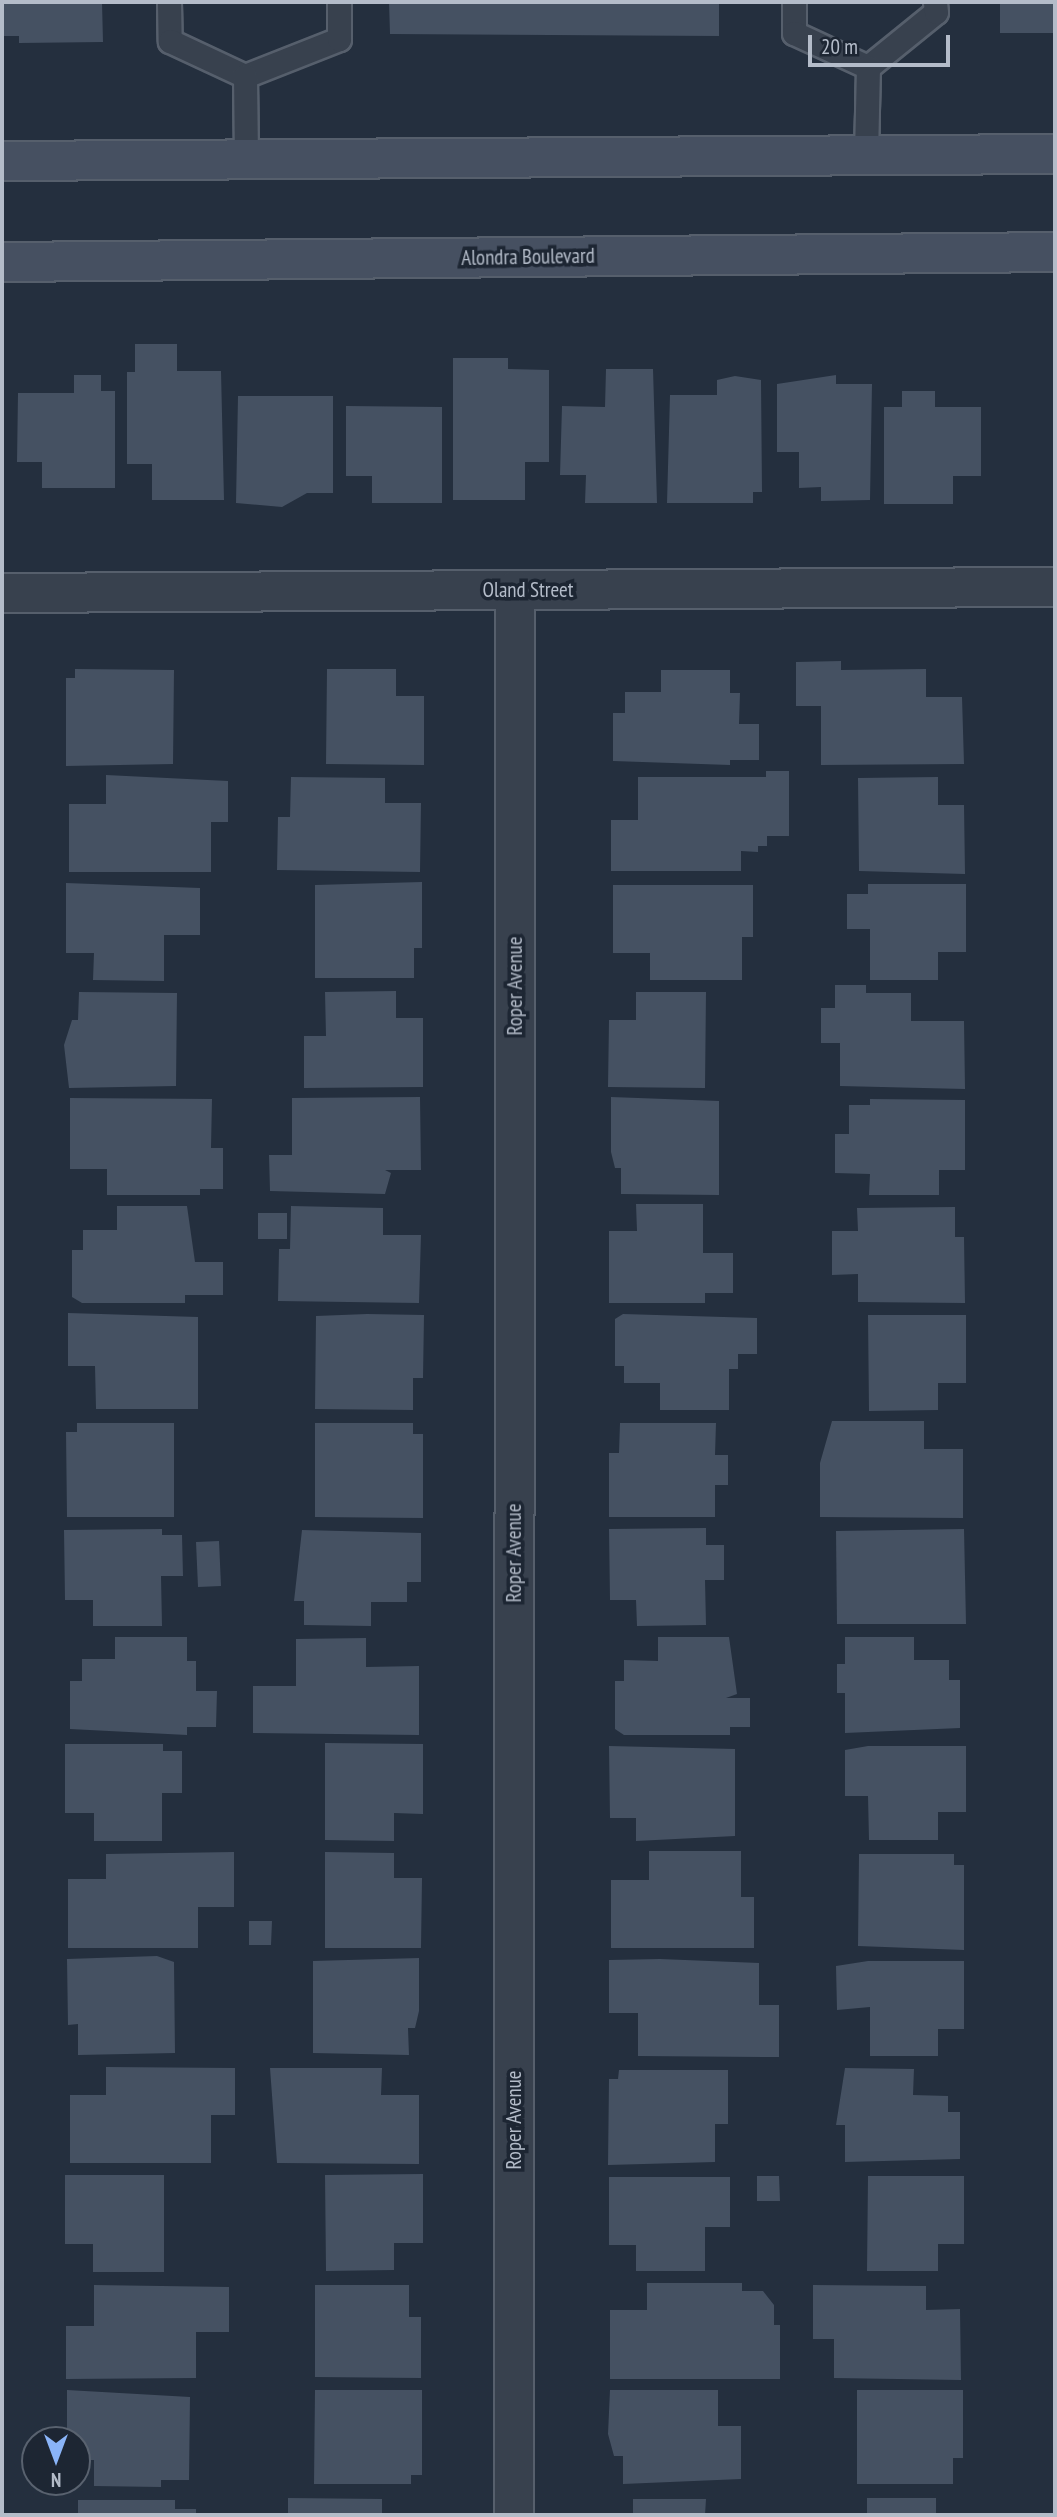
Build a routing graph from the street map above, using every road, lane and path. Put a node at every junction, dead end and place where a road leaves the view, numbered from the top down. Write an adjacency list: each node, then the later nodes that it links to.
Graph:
1 (169, 2): 6 (lane)
2 (339, 2): 6 (lane)
3 (794, 2): 5 (lane)
4 (935, 2): 5 (lane)
5 (868, 67): 8 (lane)
6 (246, 76): 9 (lane)
7 (1055, 154): 8 (main road)
8 (866, 155): 9 (main road)
9 (246, 159): 10 (main road)
10 (2, 161)
11 (1055, 252): 12 (main road, Alondra Boulevard)
12 (2, 262)
13 (1055, 587): 14 (street, Oland Street)
14 (515, 590): 15 (street, Oland Street); 16 (street, Roper Avenue)
15 (2, 593)
16 (514, 2515)

